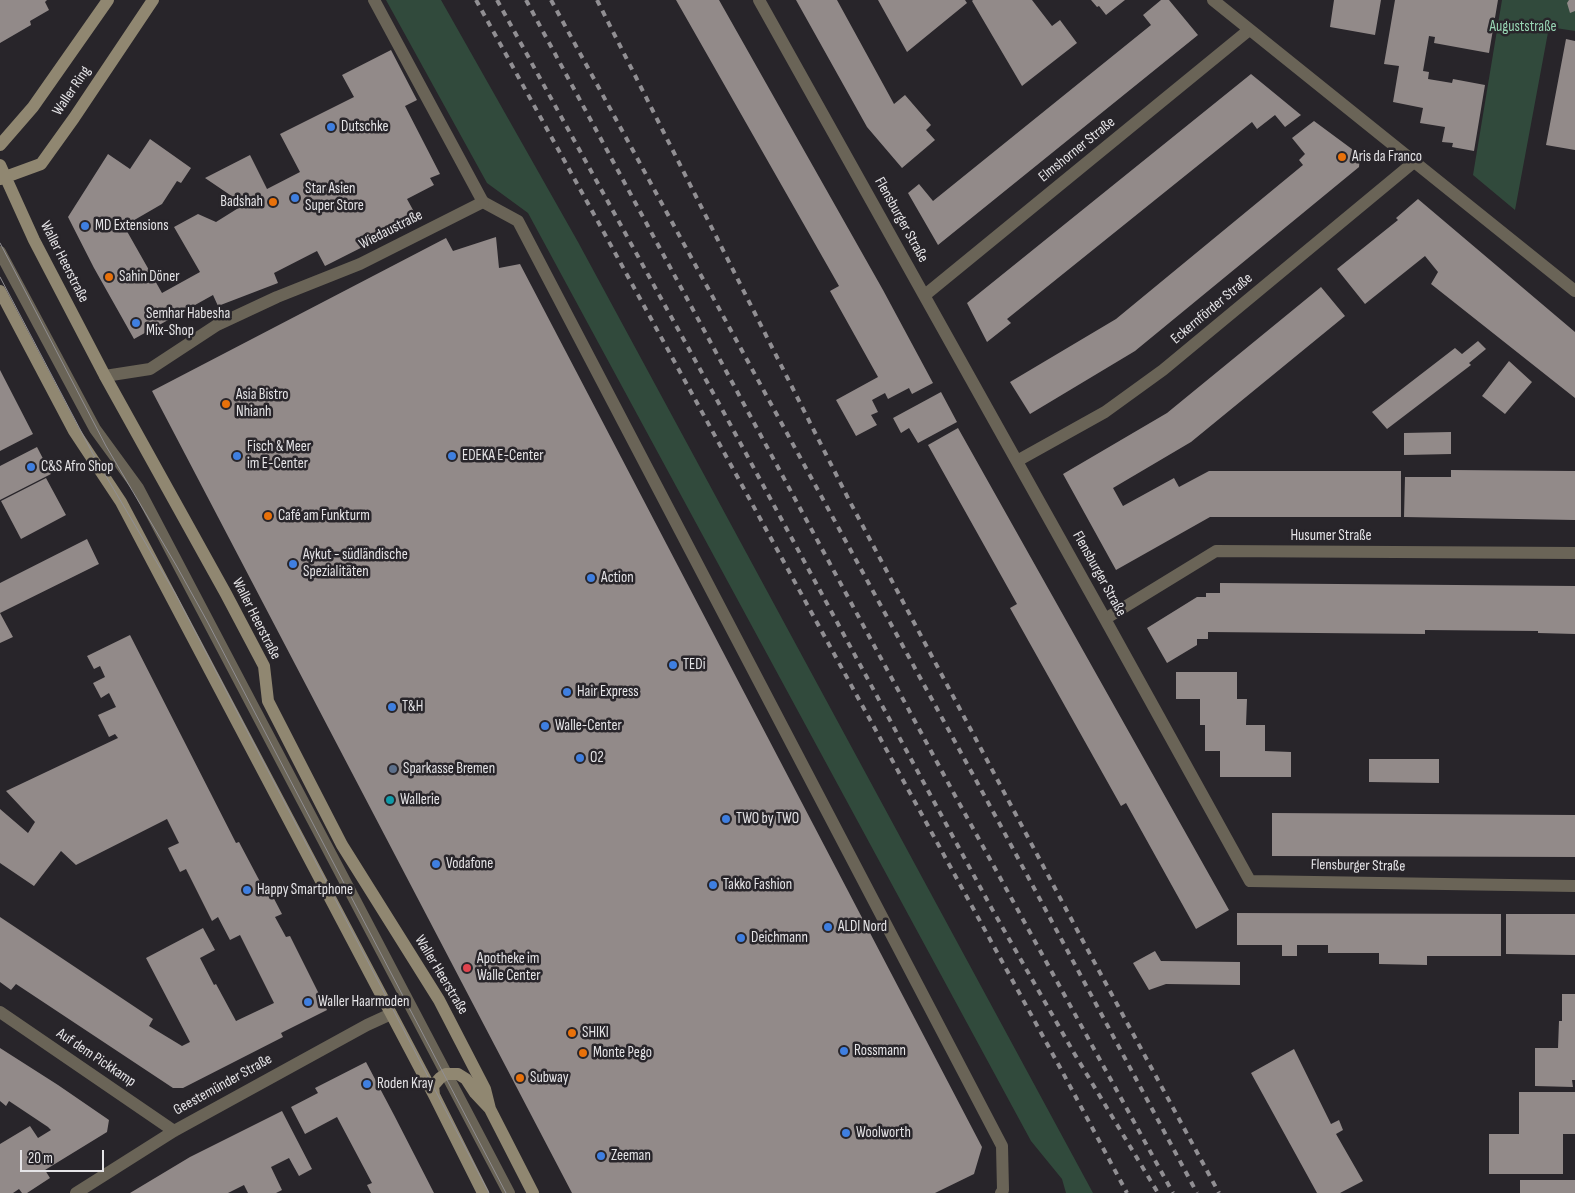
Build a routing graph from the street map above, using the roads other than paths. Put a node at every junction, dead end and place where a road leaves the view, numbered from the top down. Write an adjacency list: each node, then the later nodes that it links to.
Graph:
1 (108, 0): 7 (main road, Waller Ring)
2 (153, 0): 10 (main road, Waller Ring)
3 (374, 0): 11 (street)
4 (759, 0): 15 (street, Flensburger Straße)
5 (1213, 0): 6 (street)
6 (1249, 30): 8 (street); 15 (street, Elmshorner Straße)
7 (0, 145)
8 (1414, 162): 14 (street); 17 (street, Eckernförder Straße)
9 (0, 165): 10 (main road, Waller Heerstraße)
10 (3, 178): 16 (main road, Waller Heerstraße)
11 (483, 202): 16 (street, Wiedaustraße); 31 (street)
12 (0, 252): 23 (street)
13 (0, 291): 22 (main road)
14 (1575, 292)
15 (925, 295): 17 (street, Flensburger Straße)
16 (105, 376): 25 (main road, Waller Heerstraße)
17 (1017, 461): 19 (street, Flensburger Straße)
18 (1575, 553): 19 (street, Husumer Straße)
19 (1105, 619): 20 (street, Flensburger Straße)
20 (1575, 886)
21 (0, 1012): 26 (street, Auf dem Pickkamp)
22 (391, 1014): 24 (main road); 26 (street, Geestemünder Straße)
23 (446, 1074): 24 (main road); 25 (main road); 29 (street)
24 (434, 1095): 28 (main road)
25 (490, 1109): 30 (main road, Waller Heerstraße)
26 (174, 1131): 27 (street, Geestemünder Straße)
27 (76, 1193)
28 (483, 1193)
29 (509, 1193)
30 (533, 1193)
31 (1001, 1193)

